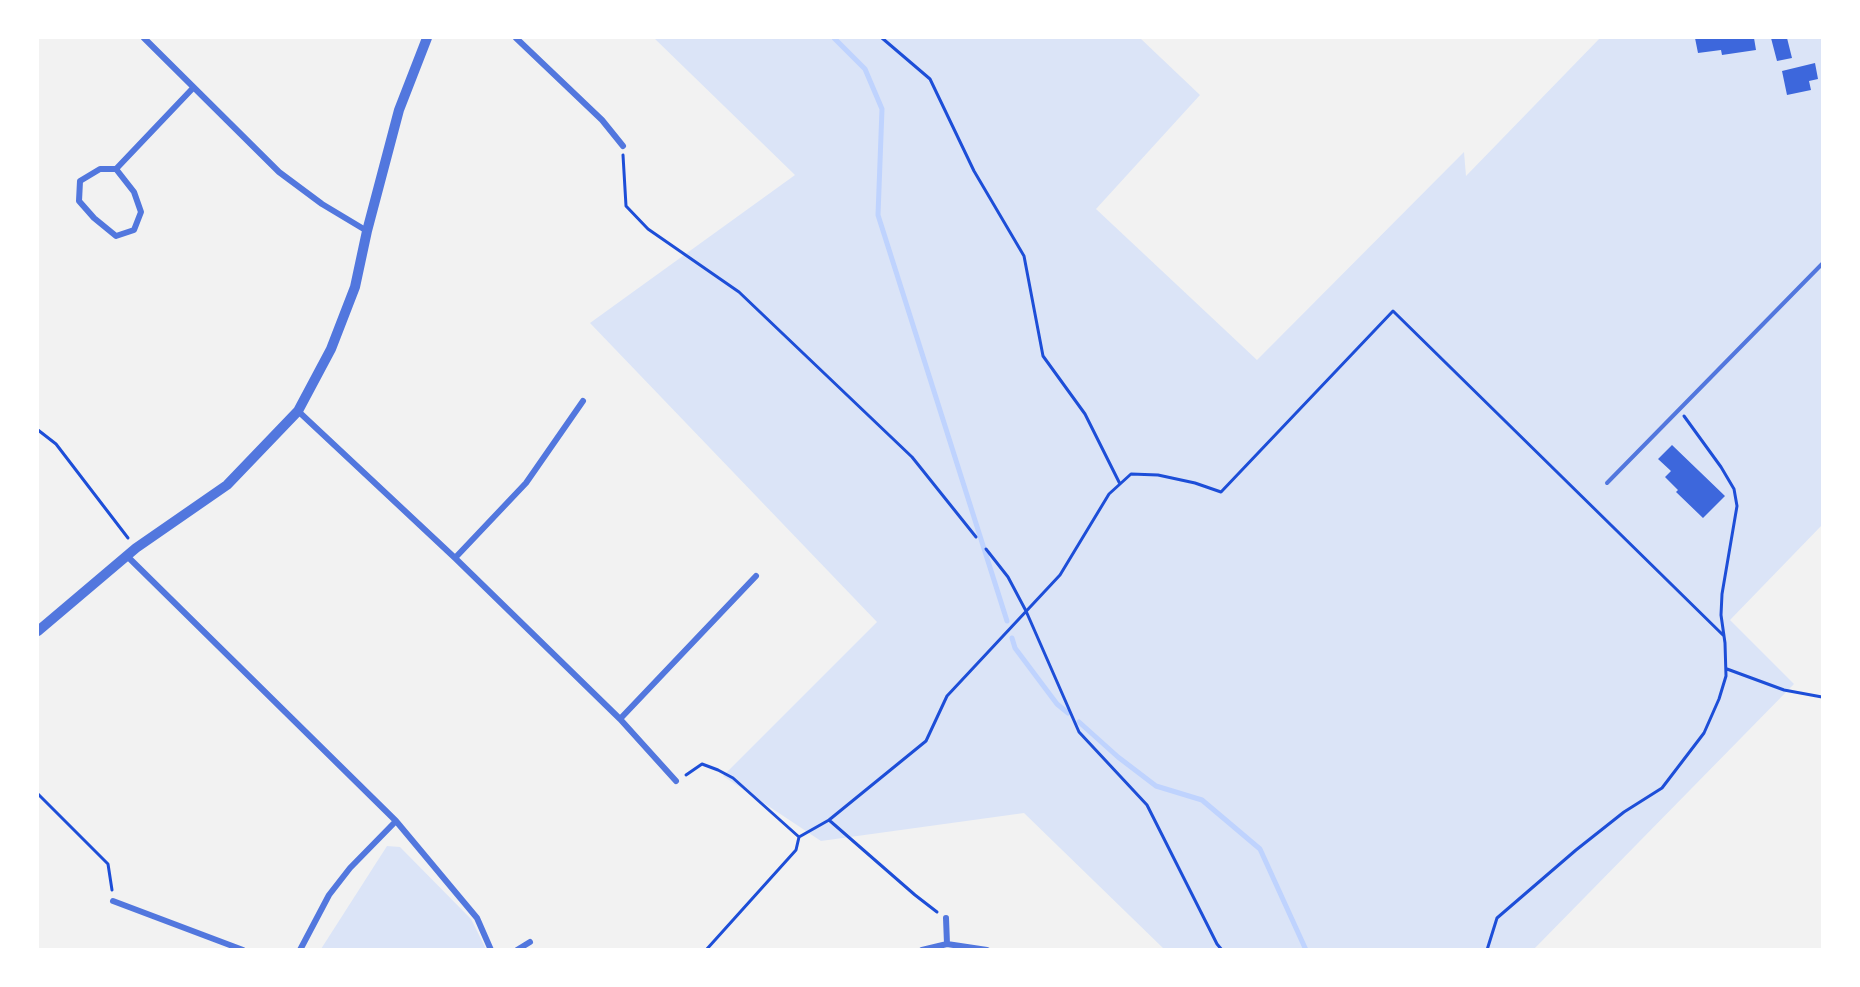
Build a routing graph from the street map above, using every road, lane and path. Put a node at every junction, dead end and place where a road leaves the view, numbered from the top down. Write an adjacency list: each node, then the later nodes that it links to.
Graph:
1 (144, 38): 5 (street)
2 (427, 38): 8 (street)
3 (516, 38): 6 (street)
4 (882, 38): 15 (path)
5 (193, 88): 7 (street); 8 (street)
6 (623, 146): 16 (path)
7 (116, 169): 7 (street)
8 (367, 231): 12 (street)
9 (1822, 264): 11 (lane)
10 (583, 401): 20 (street)
11 (1679, 410): 14 (lane); 24 (path)
12 (298, 411): 17 (street); 20 (street)
13 (38, 430): 17 (path)
14 (1607, 483)
15 (1120, 484): 22 (path); 24 (path)
16 (976, 537)
17 (136, 548): 19 (street)
18 (986, 549): 22 (path)
19 (127, 556): 23 (street); 31 (street)
20 (455, 558): 27 (street)
21 (756, 576): 27 (street)
22 (1026, 611): 30 (path); 44 (path)
23 (38, 631)
24 (1724, 636): 25 (path)
25 (1726, 668): 26 (path); 45 (path)
26 (1822, 697)
27 (620, 719): 28 (street)
28 (676, 781): 32 (path)
29 (38, 794): 33 (path)
30 (829, 820): 32 (path); 34 (path)
31 (396, 821): 38 (street); 39 (street)
32 (799, 837): 41 (path)
33 (113, 901): 37 (street)
34 (946, 918): 36 (street)
35 (530, 942): 40 (street)
36 (947, 944): 42 (street); 43 (street)
37 (243, 950)
38 (300, 950)
39 (491, 950)
40 (518, 950)
41 (706, 950)
42 (922, 950)
43 (987, 950)
44 (1222, 950)
45 (1487, 950)

